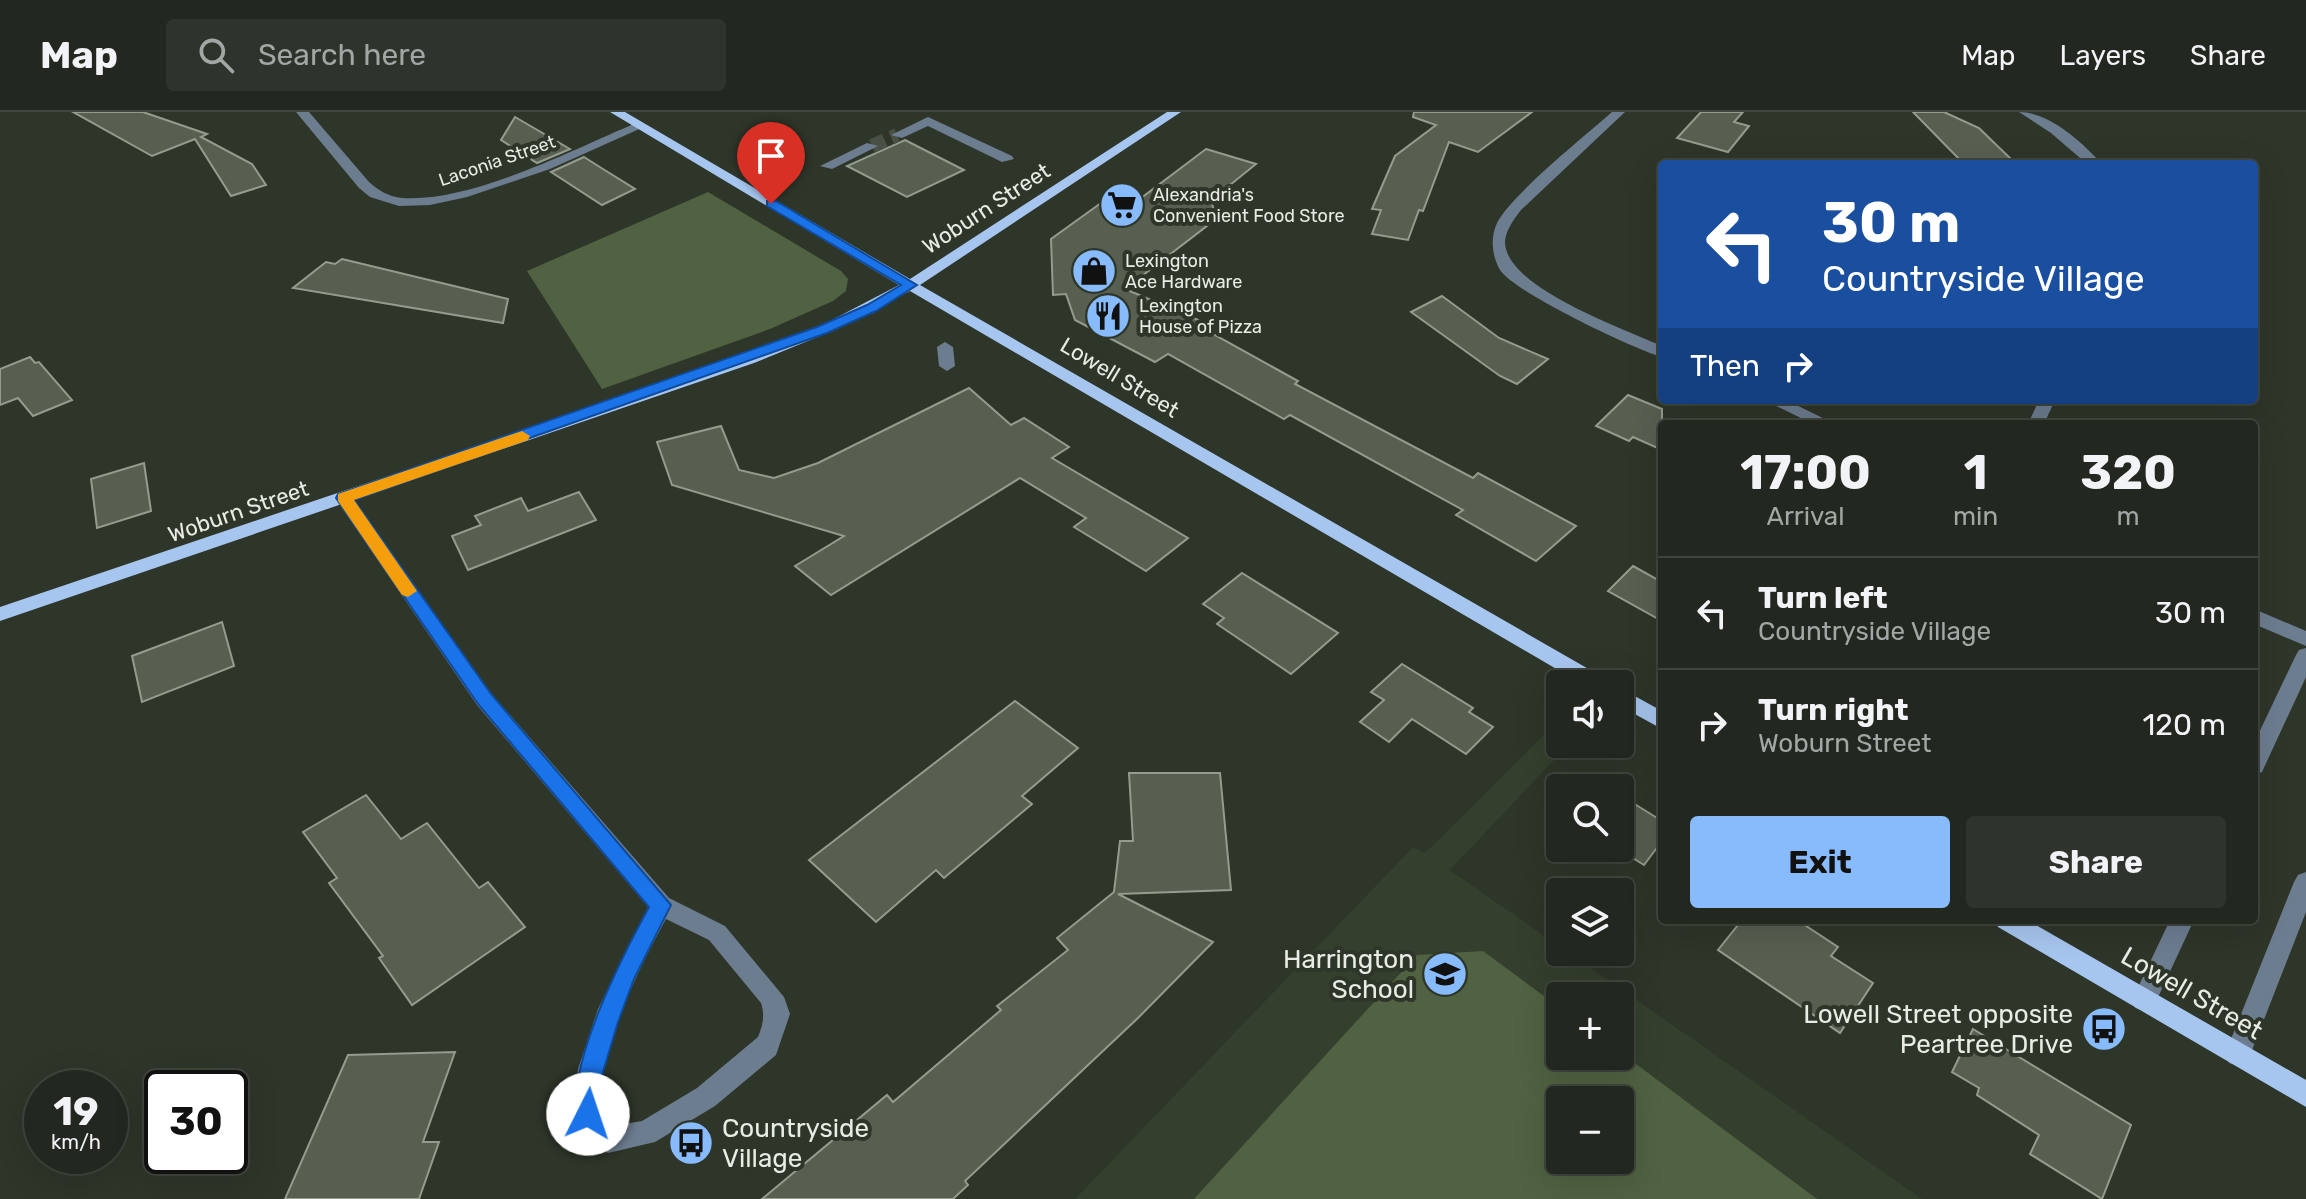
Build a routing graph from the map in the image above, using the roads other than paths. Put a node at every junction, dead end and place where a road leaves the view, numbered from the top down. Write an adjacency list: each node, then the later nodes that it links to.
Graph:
1 (302, 112): 6 (street, Laconia Street)
2 (616, 112): 6 (main road, Lowell Street)
3 (1175, 112): 12 (main road, Woburn Street)
4 (1619, 112): 14 (street)
5 (2025, 112): 10 (street)
6 (640, 126): 12 (main road, Lowell Street)
7 (897, 135): 9 (street)
8 (872, 146): 11 (street)
9 (1007, 159)
10 (2090, 160)
11 (827, 166)
12 (910, 285): 18 (main road, Woburn Street); 23 (main road, Lowell Street)
13 (945, 347): 15 (street)
14 (1658, 350)
15 (947, 366)
16 (1781, 404): 17 (street)
17 (1818, 420)
18 (344, 498): 19 (main road, Woburn Street); 28 (street)
19 (0, 614)
20 (2258, 618): 21 (street)
21 (2306, 639)
22 (2306, 655): 26 (street)
23 (1575, 670)
24 (1634, 704): 25 (main road)
25 (1658, 719)
26 (2258, 757)
27 (2306, 882): 32 (street)
28 (661, 905): 28 (street)
29 (2013, 924): 31 (main road, Lowell Street)
30 (2180, 924): 31 (street)
31 (2144, 1000): 32 (main road, Lowell Street)
32 (2238, 1054): 33 (main road, Lowell Street)
33 (2306, 1094)

